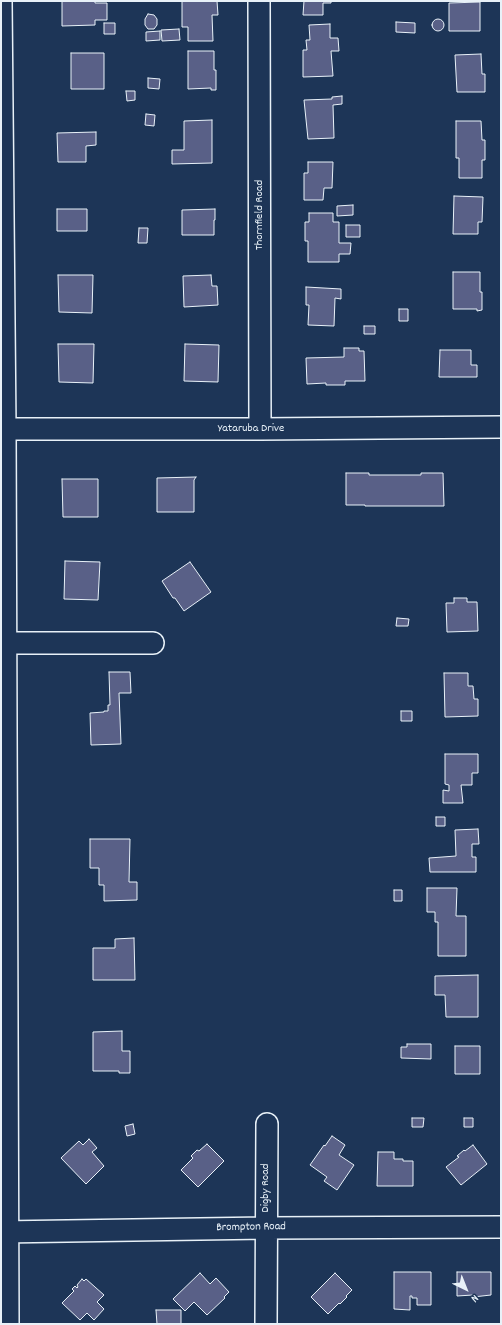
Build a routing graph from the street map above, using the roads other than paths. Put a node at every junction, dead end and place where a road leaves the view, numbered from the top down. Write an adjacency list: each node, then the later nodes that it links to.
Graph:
1 (1, 1): 4 (street)
2 (259, 1): 5 (street, Thornfield Road)
3 (501, 427): 5 (street, Yataruba Drive)
4 (3, 428): 5 (street, Yataruba Drive); 6 (street)
5 (260, 429)
6 (6, 643): 7 (street); 11 (street)
7 (153, 643)
8 (267, 1124): 10 (street, Digby Road)
9 (501, 1227): 10 (street, Brompton Road)
10 (266, 1228): 11 (street, Brompton Road); 13 (street, Digby Road)
11 (4, 1232): 12 (street)
12 (8, 1324)
13 (266, 1324)

